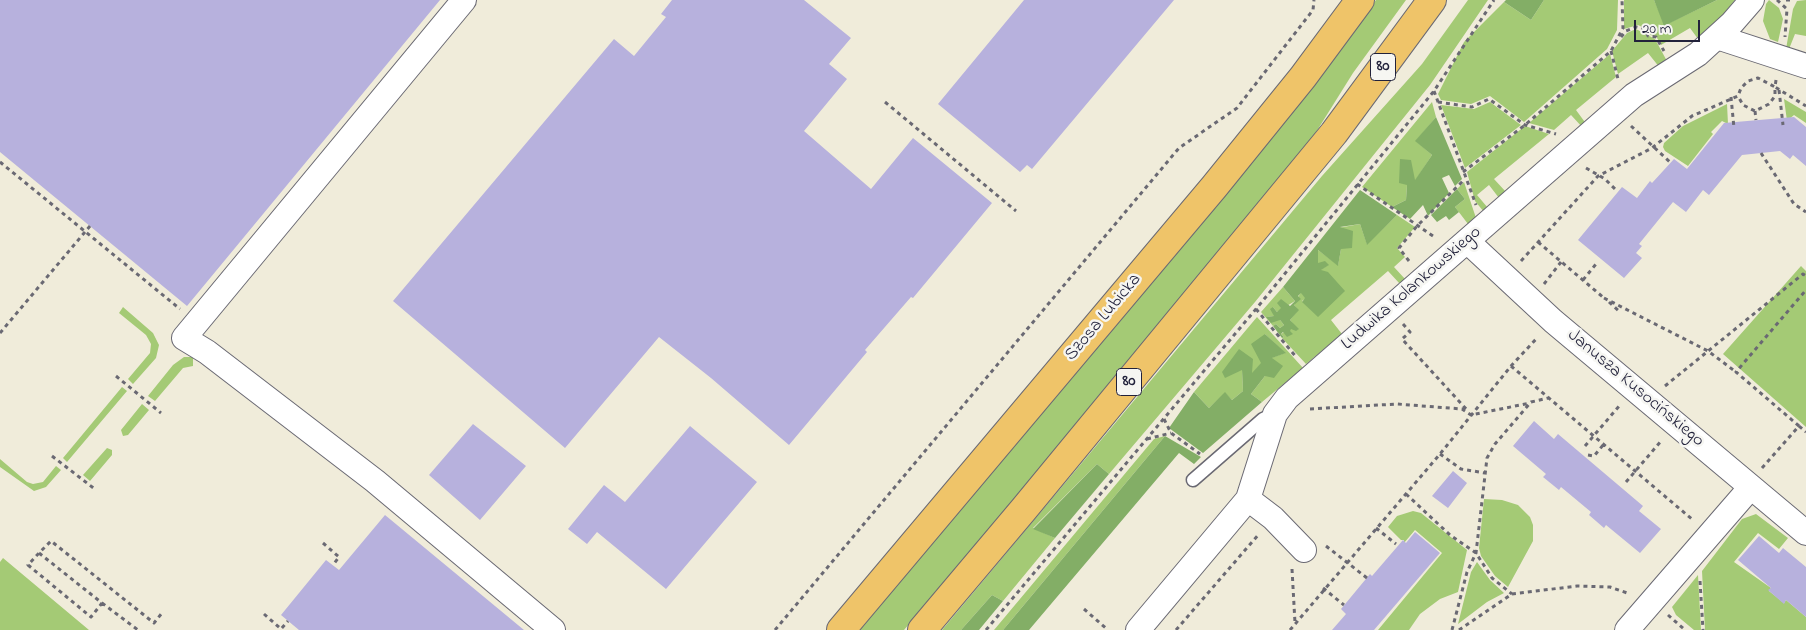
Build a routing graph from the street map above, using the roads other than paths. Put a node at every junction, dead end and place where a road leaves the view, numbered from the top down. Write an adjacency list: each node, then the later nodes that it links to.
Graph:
1 (464, 0): 14 (street)
2 (1360, 0): 15 (main road, Szosa Lubicka)
3 (1432, 0): 16 (main road, 80)
4 (1752, 0): 5 (street, Ludwika Kolankowskiego)
5 (1717, 38): 6 (street); 7 (street, Ludwika Kolankowskiego)
6 (1806, 66)
7 (1461, 246): 8 (street, Ludwika Kolankowskiego); 10 (street, Janusza Kusocińskiego)
8 (1275, 414): 9 (lane); 11 (street, Ludwika Kolankowskiego)
9 (1193, 480)
10 (1749, 485): 12 (street, Janusza Kusocińskiego); 18 (street)
11 (1248, 500): 13 (street); 17 (street, Ludwika Kolankowskiego)
12 (1806, 533)
13 (1304, 550)
14 (554, 630)
15 (841, 630)
16 (922, 630)
17 (1138, 630)
18 (1627, 630)

